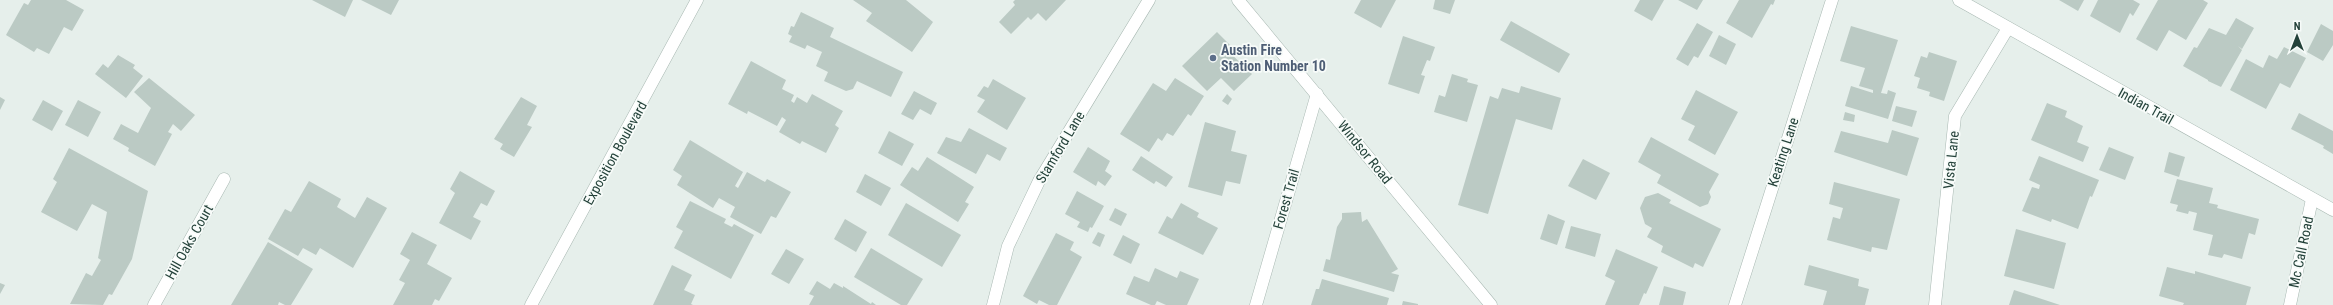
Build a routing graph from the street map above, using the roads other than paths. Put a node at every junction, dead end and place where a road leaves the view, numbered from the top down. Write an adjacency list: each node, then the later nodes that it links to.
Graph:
1 (697, 0): 12 (street, Exposition Boulevard)
2 (1149, 0): 13 (street, Stamford Lane)
3 (1238, 0): 7 (street, Windsor Road)
4 (1832, 0): 16 (street, Keating Lane)
5 (1959, 0): 6 (street, Indian Trail)
6 (2008, 28): 9 (street, Indian Trail); 17 (street, Vista Lane)
7 (1317, 94): 14 (street, Forest Trail); 15 (street, Windsor Road)
8 (224, 179): 11 (street, Hill Oaks Court)
9 (2312, 199): 10 (street, Indian Trail); 18 (street, Mc Call Road)
10 (2333, 210)
11 (154, 305)
12 (531, 305)
13 (993, 305)
14 (1256, 305)
15 (1490, 305)
16 (1735, 305)
17 (1935, 305)
18 (2290, 305)

